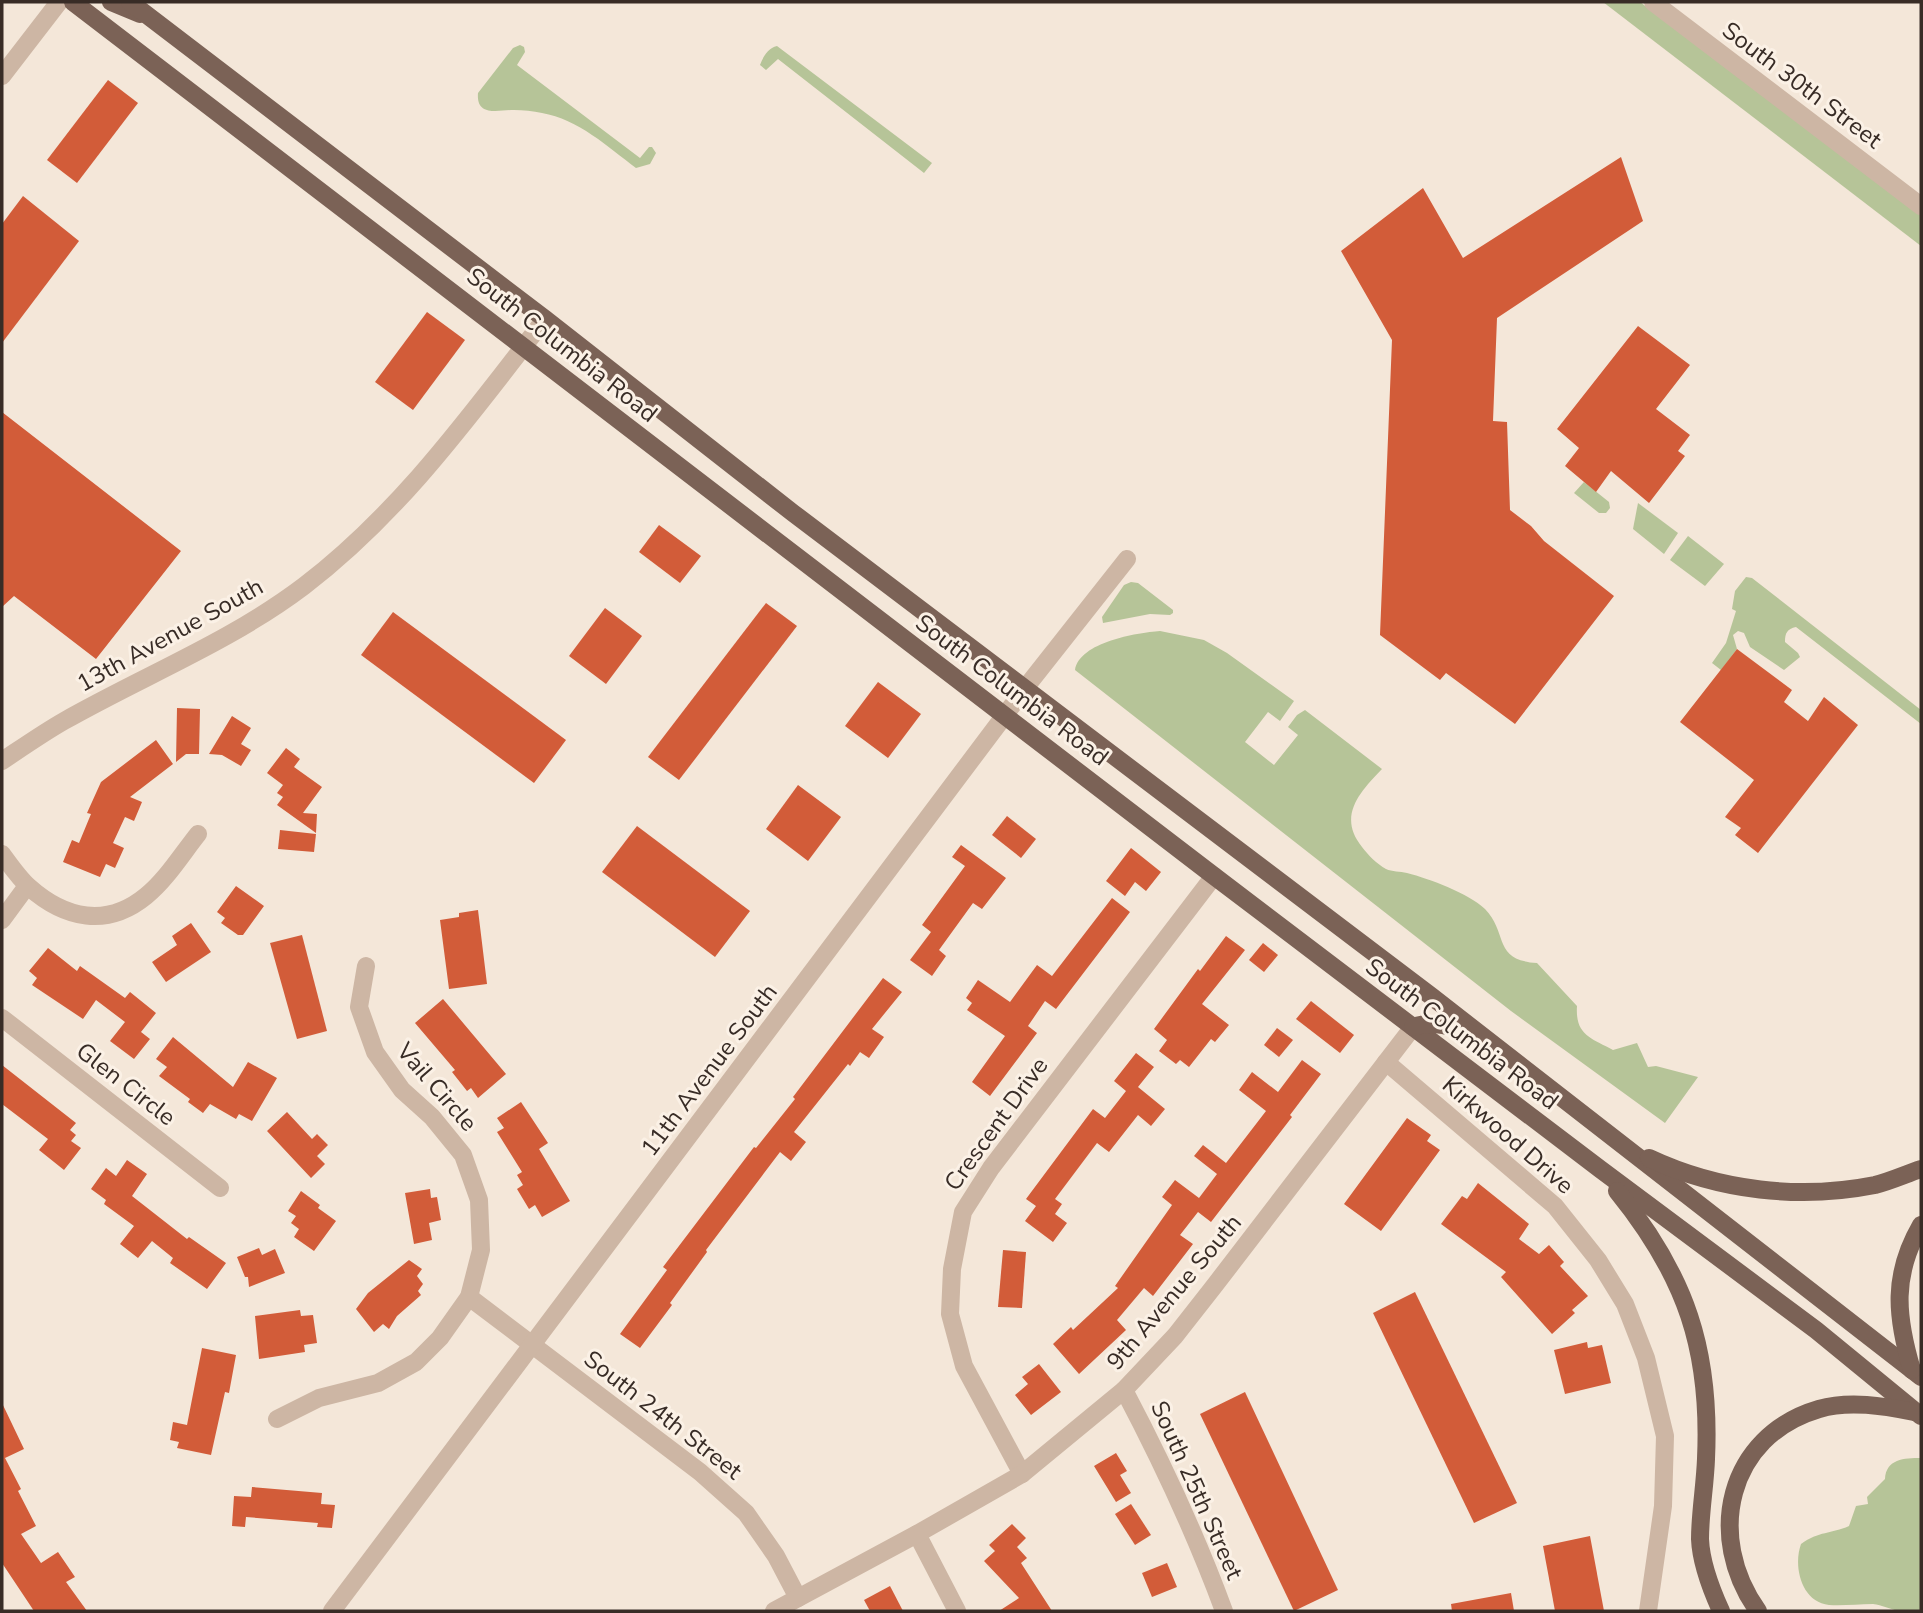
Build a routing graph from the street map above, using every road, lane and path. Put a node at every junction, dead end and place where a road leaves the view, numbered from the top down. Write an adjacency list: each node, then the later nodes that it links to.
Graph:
1 (60, 2): 7 (street)
2 (73, 2): 10 (main road, South Columbia Road)
3 (111, 2): 6 (main road)
4 (130, 2): 6 (main road, South Columbia Road)
5 (1653, 2): 8 (street, South 30th Street)
6 (158, 24): 9 (main road, South Columbia Road)
7 (2, 76)
8 (1921, 206)
9 (545, 319): 10 (street, 13th Avenue South); 12 (main road, South Columbia Road)
10 (524, 347): 13 (main road, South Columbia Road); 14 (street, 13th Avenue South)
11 (1127, 559): 12 (street, 11th Avenue South)
12 (1026, 687): 13 (street, 11th Avenue South); 23 (main road, South Columbia Road)
13 (1005, 715): 17 (main road, South Columbia Road); 31 (street, 11th Avenue South)
14 (2, 761)
15 (198, 834): 18 (street)
16 (2, 854): 18 (street)
17 (1214, 876): 22 (main road, South Columbia Road); 36 (street, Crescent Drive)
18 (27, 886): 19 (street)
19 (2, 920)
20 (366, 966): 30 (street, Vail Circle)
21 (2, 1018): 28 (street, Glen Circle)
22 (1412, 1027): 23 (main road); 24 (street, 9th Avenue South); 26 (main road, South Columbia Road)
23 (1494, 1045): 25 (main road, South Columbia Road)
24 (1386, 1062): 33 (street, 9th Avenue South); 43 (street, Kirkwood Drive)
25 (1618, 1143): 27 (main road); 32 (main road, South Columbia Road)
26 (1600, 1169): 34 (main road, South Columbia Road); 44 (main road)
27 (1921, 1169)
28 (220, 1188)
29 (1921, 1225): 32 (main road)
30 (469, 1297): 31 (street, South 24th Street); 35 (street, Vail Circle)
31 (533, 1345): 38 (street, South 24th Street); 39 (street, 11th Avenue South)
32 (1917, 1374)
33 (1124, 1390): 36 (street, 9th Avenue South); 42 (street, South 25th Street)
34 (1919, 1414): 45 (main road)
35 (277, 1419)
36 (1022, 1474): 37 (street, 9th Avenue South)
37 (917, 1534): 38 (street, 9th Avenue South); 41 (street)
38 (798, 1598): 40 (street, 9th Avenue South)
39 (332, 1611)
40 (774, 1611)
41 (957, 1611)
42 (1224, 1611)
43 (1648, 1611)
44 (1721, 1611)
45 (1758, 1611)

